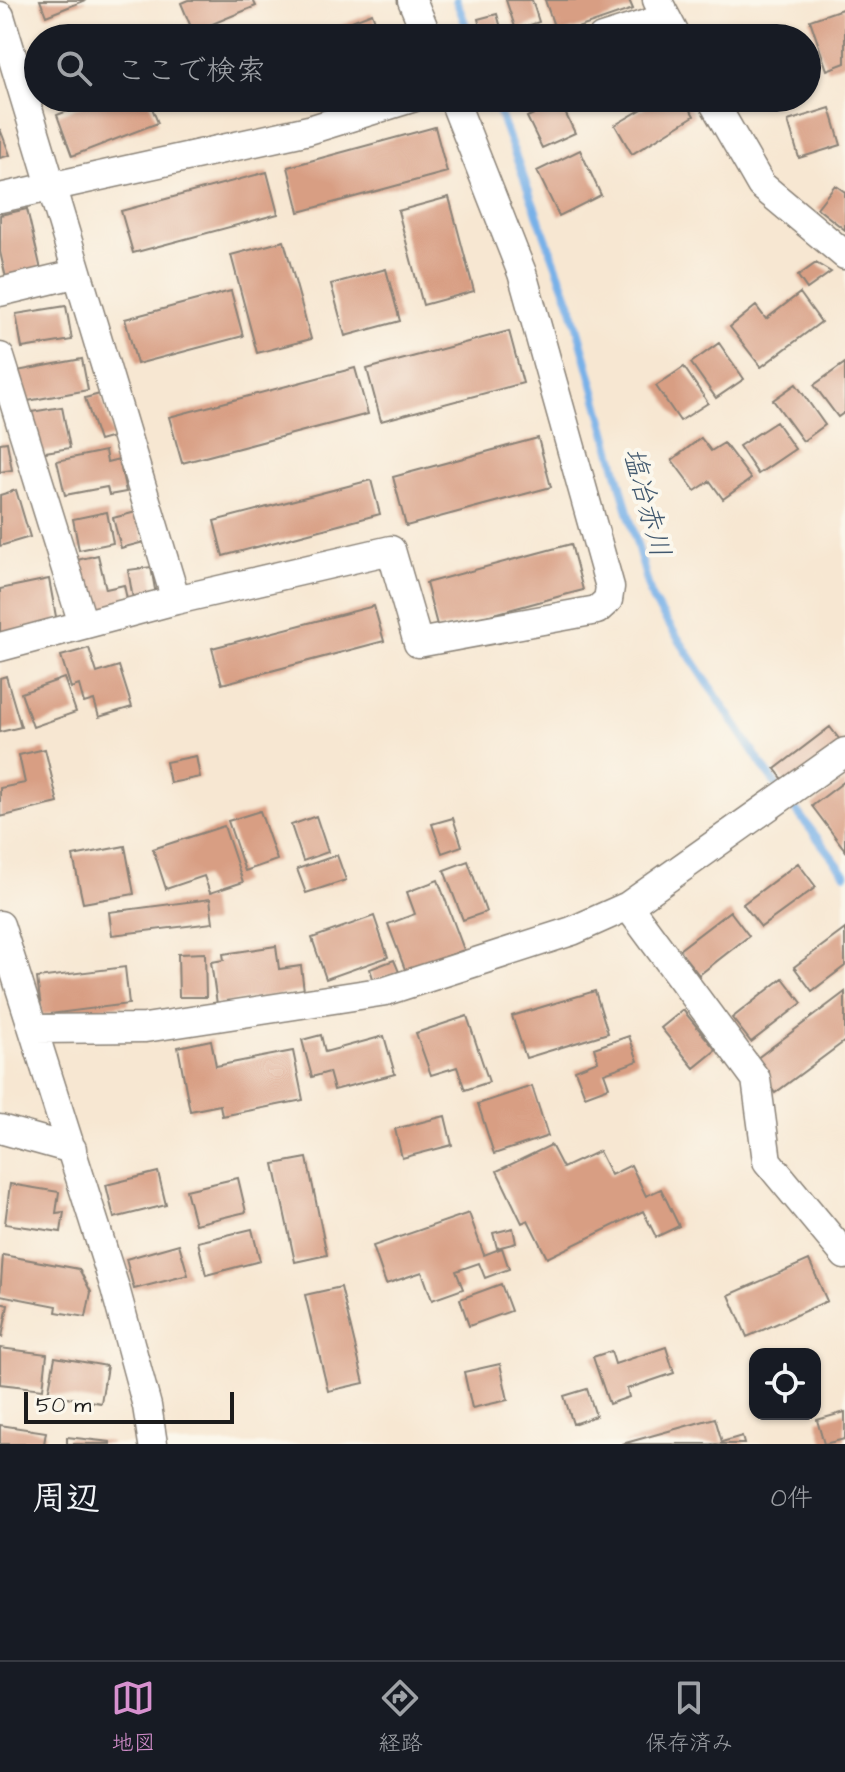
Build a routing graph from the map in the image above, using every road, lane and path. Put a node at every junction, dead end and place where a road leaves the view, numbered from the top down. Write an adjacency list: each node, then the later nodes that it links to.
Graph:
1 (412, 0): 3 (street)
2 (0, 16): 4 (street)
3 (422, 24)
4 (24, 95)
5 (29, 112): 9 (street)
6 (367, 112): 9 (street)
7 (459, 112): 15 (street)
8 (719, 112): 11 (street)
9 (52, 187): 10 (street); 12 (street)
10 (0, 198)
11 (845, 255)
12 (75, 274): 13 (street); 15 (street)
13 (0, 292)
14 (0, 357): 16 (street)
15 (176, 600): 16 (street)
16 (83, 624): 17 (street)
17 (0, 647)
18 (845, 752): 19 (street)
19 (628, 906): 21 (street); 24 (street)
20 (0, 925): 21 (street)
21 (35, 1029): 23 (street)
22 (0, 1129): 23 (street)
23 (72, 1149): 25 (street)
24 (845, 1255)
25 (153, 1444)

